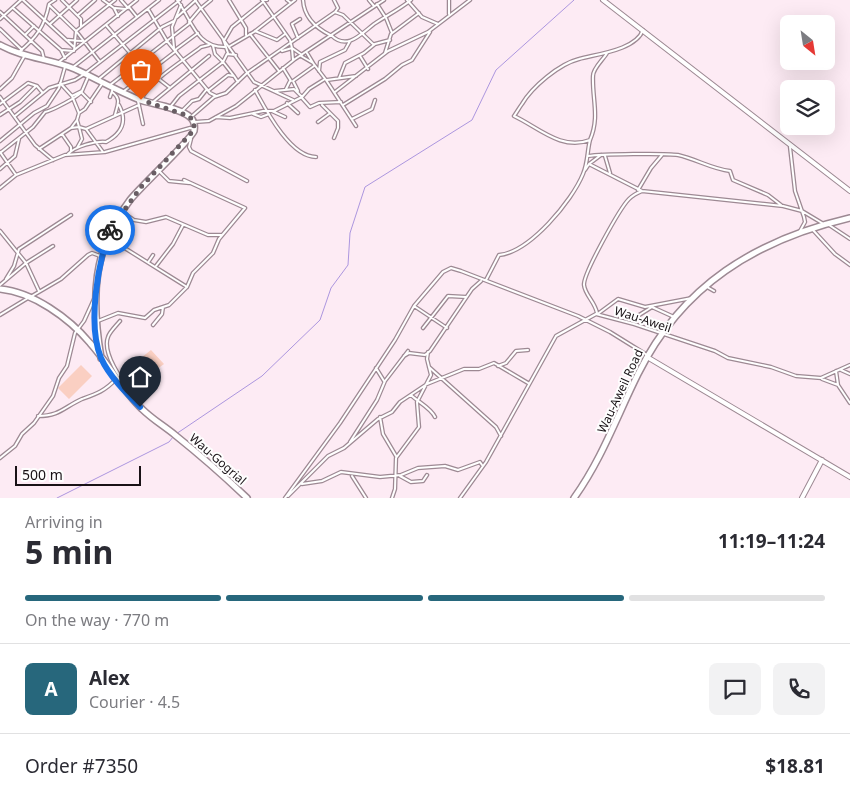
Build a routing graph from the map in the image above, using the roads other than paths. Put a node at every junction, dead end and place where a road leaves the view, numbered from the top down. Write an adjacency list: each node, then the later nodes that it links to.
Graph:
1 (22, 0): 33 (street); 53 (street)
2 (55, 0): 28 (street)
3 (62, 0): 31 (street)
4 (77, 0): 31 (street)
5 (95, 0): 43 (street)
6 (103, 0): 29 (street)
7 (116, 0): 29 (street)
8 (121, 0): 35 (street)
9 (137, 0): 35 (street)
10 (159, 0): 36 (street)
11 (178, 0): 30 (street); 54 (street)
12 (196, 0): 37 (street); 39 (street)
13 (211, 0): 37 (street)
14 (229, 0): 55 (street)
15 (287, 0): 26 (street)
16 (295, 0): 26 (street)
17 (334, 0): 40 (street)
18 (369, 0): 32 (street)
19 (384, 0): 27 (street)
20 (449, 0): 42 (street)
21 (470, 0): 42 (street)
22 (603, 0): 69 (street)
23 (264, 1): 47 (street); 55 (street)
24 (302, 1): 63 (street)
25 (409, 1): 41 (street); 50 (street)
26 (291, 3): 47 (street)
27 (377, 4): 32 (street); 50 (street)
28 (49, 5): 45 (street); 53 (street)
29 (110, 5): 34 (street); 64 (street)
30 (181, 5): 39 (street); 49 (street)
31 (69, 7): 43 (street); 45 (street)
32 (374, 7): 58 (street)
33 (13, 8): 44 (street); 62 (street)
34 (114, 8): 35 (street); 46 (street)
35 (128, 8): 46 (street); 48 (street)
36 (148, 8): 48 (street); 54 (street)
37 (201, 8): 57 (street); 83 (street)
38 (0, 12): 44 (street)
39 (185, 12): 49 (street); 57 (street)
40 (335, 12): 58 (street); 63 (street)
41 (419, 14): 60 (street); 74 (street)
42 (449, 14): 60 (street)
43 (78, 15): 64 (street)
44 (4, 16): 52 (street); 77 (street)
45 (59, 16): 59 (street); 70 (street)
46 (118, 16): 61 (street)
47 (274, 16): 72 (street); 76 (street)
48 (137, 17): 80 (street)
49 (176, 18): 56 (street)
50 (386, 18): 74 (street); 79 (street)
51 (300, 19): 84 (street)
52 (0, 20)
53 (46, 20): 59 (street); 71 (street)
54 (154, 20): 67 (street); 94 (street)
55 (241, 20): 65 (street); 83 (street)
56 (174, 21): 67 (street); 82 (street)
57 (190, 22): 73 (street); 82 (street)
58 (350, 22): 78 (street); 79 (street)
59 (50, 24): 85 (street)
60 (438, 24): 68 (street)
61 (106, 25): 80 (street); 88 (street)
62 (34, 26): 71 (street); 77 (street)
63 (316, 26): 78 (street); 84 (street)
64 (81, 27): 70 (street)
65 (246, 28): 72 (street); 81 (street)
66 (0, 29): 109 (street)
67 (160, 30): 89 (street); 110 (street)
68 (431, 30): 117 (street); 182 (street)
69 (643, 30): 113 (street); 219 (street)
70 (76, 31): 87 (street); 88 (street)
71 (40, 32): 91 (street); 104 (street)
72 (254, 32): 75 (street); 76 (street)
73 (198, 33): 96 (street); 105 (street)
74 (392, 33): 86 (street)
75 (250, 34): 81 (street); 121 (street)
76 (285, 34): 92 (street)
77 (24, 35): 91 (street)
78 (330, 35): 90 (street); 112 (street)
79 (363, 35): 90 (street); 93 (street)
80 (114, 36): 94 (street); 107 (street)
81 (246, 36): 99 (street)
82 (174, 37): 89 (street); 105 (street)
83 (224, 38): 99 (street); 101 (street)
84 (298, 38): 92 (street)
85 (66, 40): 87 (street); 100 (street)
86 (390, 40): 97 (street); 117 (street)
87 (75, 41): 88 (street); 100 (street)
88 (83, 41): 106 (street); 107 (street)
89 (167, 41): 105 (street); 123 (street)
90 (350, 41): 137 (street)
91 (31, 42): 109 (street); 122 (street)
92 (291, 43): 102 (street); 108 (street)
93 (369, 43): 97 (street); 103 (street)
94 (123, 44): 110 (street); 126 (street)
95 (0, 45): 109 (main road)
96 (209, 45): 98 (street); 124 (street)
97 (374, 45): 103 (street)
98 (213, 46): 101 (street); 127 (street)
99 (230, 46): 115 (street)
100 (74, 47): 106 (street)
101 (226, 47): 111 (street)
102 (292, 48): 108 (street); 116 (street); 125 (street)
103 (370, 48): 119 (street)
104 (61, 50): 106 (street); 120 (street)
105 (175, 50): 124 (street); 133 (street)
106 (73, 51): 120 (street)
107 (93, 51): 126 (street); 132 (street)
108 (279, 51): 121 (street)
109 (20, 52): 114 (main road)
110 (130, 53): 129 (street); 146 (street)
111 (228, 53): 115 (street); 127 (street)
112 (307, 53): 116 (street); 130 (street)
113 (608, 53): 216 (street); 216 (street)
114 (25, 55): 122 (main road); 155 (street)
115 (236, 55): 139 (street)
116 (302, 55): 125 (street); 130 (street)
117 (384, 55): 135 (street)
118 (209, 56): 136 (street)
119 (360, 56): 135 (street); 143 (street)
120 (65, 58): 128 (street)
121 (268, 59): 138 (street); 139 (street)
122 (44, 60): 128 (main road)
123 (142, 61): 129 (street); 133 (street)
124 (184, 61): 136 (street); 144 (street)
125 (293, 61): 134 (street)
126 (100, 62): 140 (street)
127 (223, 62): 141 (street); 145 (street)
128 (56, 63): 131 (main road)
129 (136, 65): 154 (street)
130 (314, 65): 137 (street); 148 (street)
131 (65, 67): 132 (main road); 150 (street)
132 (72, 68): 140 (main road)
133 (154, 68): 144 (street); 161 (street)
134 (283, 68): 138 (street); 148 (street)
135 (368, 69): 142 (street)
136 (192, 70): 145 (street); 152 (street)
137 (319, 71): 147 (street)
138 (278, 72): 153 (street)
139 (247, 73): 149 (street); 153 (street)
140 (86, 75): 146 (main road); 150 (street); 160 (street)
141 (234, 76): 149 (street); 158 (street)
142 (356, 76): 143 (street); 163 (street)
143 (339, 78): 147 (street)
144 (160, 79): 152 (street); 173 (street)
145 (200, 79): 158 (street); 185 (street)
146 (101, 80): 154 (main road); 174 (street)
147 (326, 80): 163 (street); 169 (street)
148 (292, 81): 157 (street); 159 (street)
149 (238, 82): 165 (street)
150 (60, 84): 164 (street); 167 (street); 183 (street)
151 (36, 86): 164 (street); 172 (street); 184 (street)
152 (169, 86): 177 (street)
153 (260, 86): 156 (street); 162 (street)
154 (112, 88): 161 (main road); 168 (street); 181 (street)
155 (0, 89)
156 (255, 90): 187 (street); 200 (street)
157 (286, 90): 159 (street); 162 (street)
158 (208, 91): 165 (street); 175 (street); 191 (street)
159 (298, 91): 169 (street)
160 (81, 92): 167 (street); 174 (street)
161 (123, 92): 173 (main road)
162 (274, 92): 170 (street)
163 (335, 92): 176 (street)
164 (42, 93): 199 (street)
165 (219, 96): 175 (street)
166 (0, 97): 172 (street)
167 (72, 97): 189 (street); 192 (street)
168 (110, 97)
169 (301, 97): 170 (street); 179 (street)
170 (293, 100): 178 (street)
171 (375, 100): 202 (street)
172 (3, 101): 180 (street); 184 (street)
173 (139, 101): 177 (main road); 190 (street); 206 (street)
174 (91, 102): 192 (street)
175 (210, 102): 207 (street)
176 (341, 102): 179 (street); 182 (street)
177 (152, 103): 185 (main road)
178 (287, 103): 188 (street); 195 (street)
179 (320, 103): 196 (street)
180 (0, 104)
181 (119, 105): 190 (street); 198 (street)
182 (343, 105): 202 (street)
183 (48, 106): 186 (street); 189 (street)
184 (9, 109): 197 (street); 199 (street)
185 (168, 109): 191 (main road)
186 (40, 110): 189 (street); 205 (street)
187 (267, 111): 188 (street); 193 (street); 194 (street)
188 (272, 111): 201 (street)
189 (45, 112): 212 (street)
190 (123, 112): 198 (street); 218 (street)
191 (181, 112): 207 (main road)
192 (79, 113): 203 (street)
193 (252, 114): 194 (street); 200 (street)
194 (269, 114): 232 (street)
195 (298, 114)
196 (330, 114): 204 (street); 215 (street)
197 (0, 115)
198 (115, 115): 211 (street)
199 (14, 116): 205 (street)
200 (216, 117): 207 (street)
201 (285, 117)
202 (352, 119): 208 (street)
203 (77, 120): 209 (street); 210 (street)
204 (318, 122)
205 (20, 124): 212 (street); 217 (street)
206 (143, 124)
207 (193, 126): 220 (main road); 221 (street); 225 (street)
208 (356, 126)
209 (80, 127): 210 (street); 211 (street); 223 (street)
210 (70, 128): 213 (street)
211 (86, 129): 218 (street)
212 (26, 132): 214 (street); 222 (street)
213 (62, 134): 222 (street); 224 (street)
214 (19, 138): 226 (street); 234 (street)
215 (334, 138)
216 (590, 140): 230 (street)
217 (0, 141)
218 (98, 142): 223 (street); 225 (street)
219 (790, 145): 246 (street); 248 (street)
220 (180, 146): 221 (street); 237 (main road)
221 (189, 147): 241 (street)
222 (39, 149): 233 (street)
223 (76, 149): 224 (street)
224 (71, 151): 227 (street)
225 (103, 152): 227 (street)
226 (0, 153): 234 (street)
227 (68, 154): 233 (street)
228 (601, 155): 230 (street); 231 (street); 235 (street)
229 (662, 155): 231 (street); 244 (street); 247 (street)
230 (588, 156): 235 (street)
231 (605, 156): 238 (street)
232 (316, 157)
233 (53, 160): 239 (street)
234 (8, 163): 236 (street); 239 (street)
235 (588, 163): 238 (street); 269 (street)
236 (0, 169)
237 (157, 170): 242 (street); 249 (main road)
238 (610, 173): 244 (street)
239 (16, 175): 243 (street)
240 (184, 180): 242 (street)
241 (247, 181)
242 (194, 184): 258 (street)
243 (0, 188)
244 (638, 190): 245 (street)
245 (642, 191): 247 (street); 282 (street)
246 (850, 191)
247 (783, 206): 248 (street)
248 (802, 211): 253 (street); 256 (street)
249 (122, 212): 252 (street); 257 (main road)
250 (71, 215): 261 (street)
251 (850, 218): 253 (main road, Wau-Aweil Road)
252 (183, 224): 258 (street); 267 (street)
253 (825, 224): 254 (main road, Wau-Aweil Road); 259 (street)
254 (812, 228): 256 (main road, Wau-Aweil Road); 266 (street)
255 (0, 231): 261 (street)
256 (799, 232): 270 (main road, Wau-Aweil Road)
257 (109, 233): 263 (main road); 264 (street)
258 (222, 235): 272 (street)
259 (850, 239)
260 (53, 246): 265 (street)
261 (18, 252): 265 (street); 268 (street)
262 (153, 255): 264 (street)
263 (101, 257): 274 (street); 275 (main road)
264 (148, 262): 267 (street)
265 (26, 263): 268 (street); 274 (street)
266 (850, 265)
267 (156, 266): 272 (street)
268 (6, 279): 271 (street)
269 (484, 280): 276 (street); 279 (street); 287 (street)
270 (705, 286): 273 (street); 278 (main road, Wau-Aweil Road)
271 (0, 287): 277 (main road, Wau-Gogrial)
272 (187, 287): 281 (street)
273 (714, 291)
274 (39, 292): 277 (street)
275 (96, 295): 288 (main road); 293 (street)
276 (466, 297): 285 (street); 292 (street)
277 (29, 298): 283 (street); 293 (main road, Wau-Gogrial)
278 (692, 298): 280 (street); 284 (main road, Wau-Aweil Road)
279 (414, 306): 285 (street); 304 (street)
280 (653, 306): 282 (street); 284 (street); 286 (street)
281 (163, 307): 288 (street); 290 (street)
282 (597, 314): 286 (street, Wau-Aweil); 287 (street, Wau-Aweil)
283 (0, 315)
284 (674, 317): 294 (main road, Wau-Aweil Road)
285 (432, 318): 291 (street); 292 (street)
286 (615, 318): 294 (street, Wau-Aweil)
287 (585, 320): 299 (street); 313 (street, Wau-Aweil)
288 (96, 321): 300 (main road)
289 (120, 321): 318 (street)
290 (153, 325)
291 (423, 328)
292 (447, 328): 297 (street)
293 (77, 329): 300 (main road, Wau-Gogrial); 319 (street)
294 (661, 334): 299 (main road, Wau-Aweil Road); 310 (street, Wau-Aweil)
295 (528, 350): 302 (street)
296 (408, 351): 298 (street)
297 (428, 352): 298 (street); 303 (street)
298 (404, 356): 311 (street)
299 (647, 356): 330 (street); 342 (main road, Wau-Aweil Road)
300 (101, 358): 309 (main road, Wau-Gogrial)
301 (850, 365): 305 (street, Wau-Aweil)
302 (498, 366): 308 (street); 313 (street)
303 (429, 367): 308 (street); 312 (street)
304 (376, 368): 311 (street); 338 (street)
305 (840, 370): 306 (street, Wau-Aweil); 307 (street)
306 (836, 371): 310 (street, Wau-Aweil); 314 (street)
307 (850, 374)
308 (441, 377): 312 (street); 322 (street)
309 (116, 378): 318 (main road, Wau-Gogrial); 319 (street)
310 (821, 378): 314 (street)
311 (385, 381): 325 (street)
312 (427, 384): 315 (street); 316 (street)
313 (529, 384): 324 (street, Wau-Aweil)
314 (838, 385): 317 (street)
315 (411, 395): 316 (street); 320 (street)
316 (417, 402): 321 (street); 329 (street)
317 (850, 403)
318 (140, 407): 337 (main road, Wau-Gogrial)
319 (38, 416): 328 (street)
320 (380, 417): 323 (street); 329 (street)
321 (435, 417)
322 (496, 427): 324 (street); 326 (street)
323 (366, 428): 325 (street); 327 (street)
324 (504, 429): 326 (street, Wau-Aweil)
325 (356, 432): 327 (street)
326 (500, 436): 331 (street, Wau-Aweil)
327 (349, 444): 336 (street)
328 (0, 458)
329 (396, 458): 333 (street)
330 (822, 460): 335 (street); 343 (street)
331 (482, 465): 333 (street); 341 (street, Wau-Aweil)
332 (350, 474): 333 (street); 336 (street); 339 (street)
333 (396, 475): 334 (street); 340 (street)
334 (427, 476)
335 (850, 477)
336 (300, 485): 338 (street)
337 (247, 498)
338 (285, 498)
339 (366, 498)
340 (392, 498)
341 (460, 498)
342 (574, 498)
343 (802, 498)

